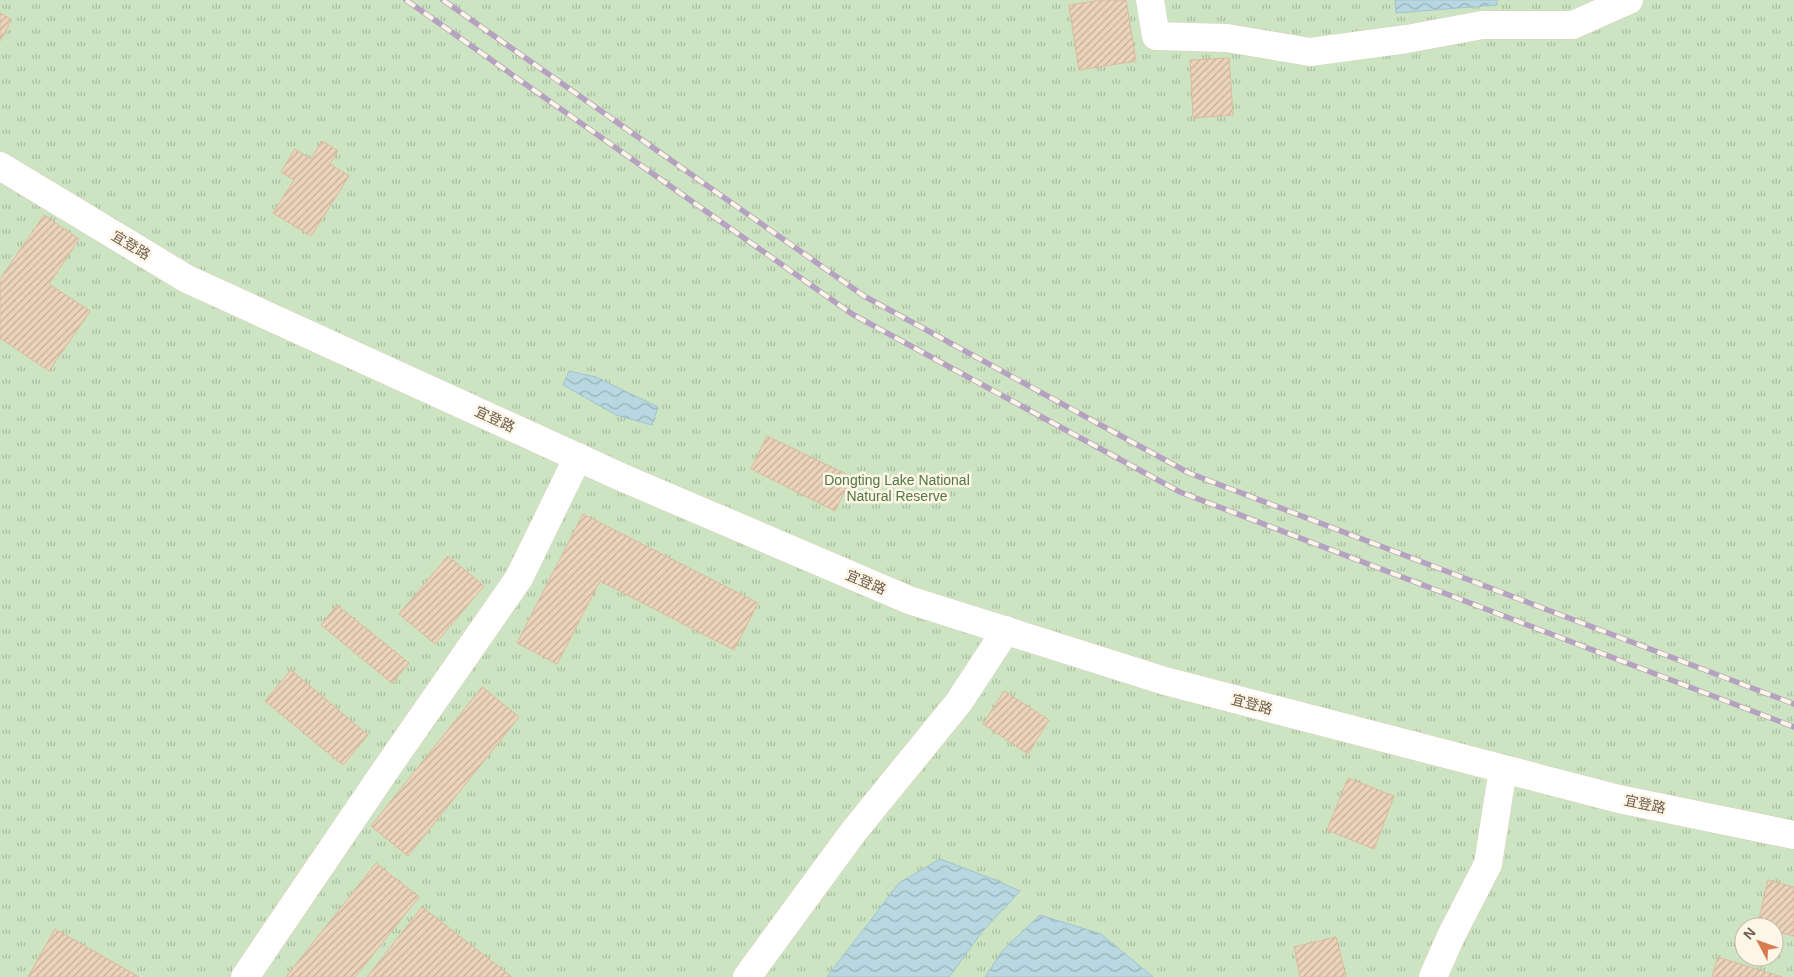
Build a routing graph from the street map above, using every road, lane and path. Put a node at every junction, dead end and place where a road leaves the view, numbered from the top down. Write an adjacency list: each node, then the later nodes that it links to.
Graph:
1 (1150, 0): 2 (street)
2 (1629, 0)
3 (0, 166): 4 (street, 宜登路)
4 (578, 457): 5 (street, 宜登路); 9 (street)
5 (1006, 630): 6 (street, 宜登路); 10 (street)
6 (1503, 769): 7 (street, 宜登路); 8 (street)
7 (1794, 835)
8 (1431, 976)
9 (245, 977)
10 (747, 977)

